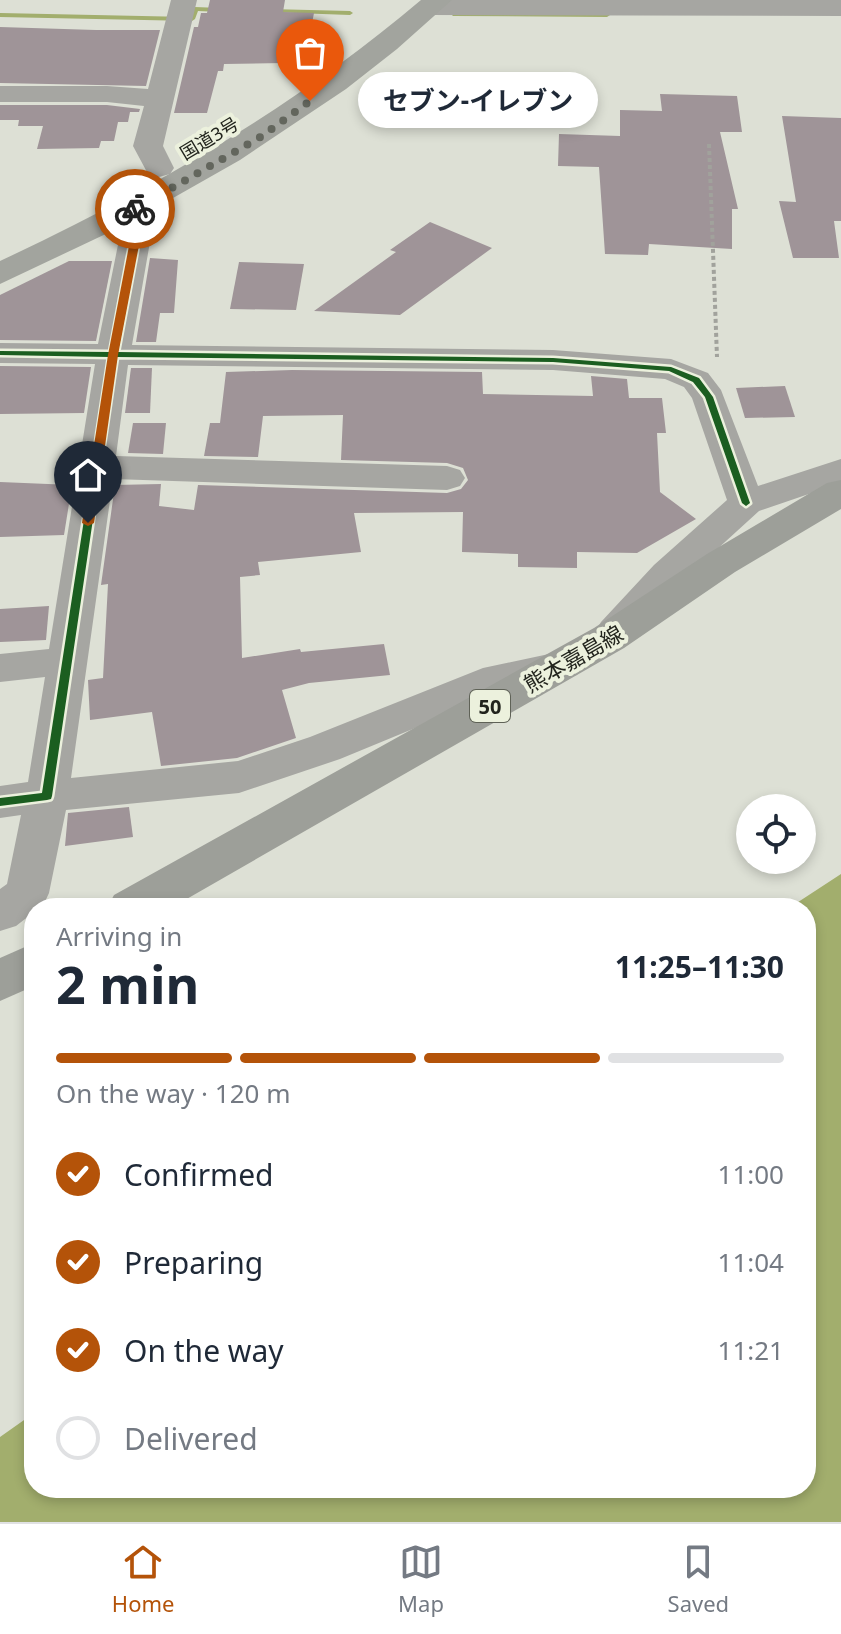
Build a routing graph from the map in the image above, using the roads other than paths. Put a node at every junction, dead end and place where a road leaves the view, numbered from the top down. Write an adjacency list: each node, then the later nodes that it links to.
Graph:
1 (184, 0): 6 (street)
2 (423, 2): 3 (street); 7 (highway, 国道3号); 8 (highway, 国道3号)
3 (749, 4): 4 (street)
4 (841, 8)
5 (0, 94): 6 (street)
6 (161, 99): 7 (street)
7 (159, 168): 9 (highway, 国道3号)
8 (132, 210): 10 (highway, 国道3号); 12 (street)
9 (0, 250)
10 (0, 274)
11 (0, 353): 12 (street)
12 (113, 355): 13 (street); 17 (street)
13 (97, 467): 15 (street); 19 (street)
14 (841, 470): 17 (street)
15 (447, 478)
16 (841, 492): 18 (main road, 熊本嘉島線 / 50)
17 (746, 503): 18 (street)
18 (609, 638): 20 (main road, 熊本嘉島線 / 50)
19 (67, 661): 21 (street); 22 (street)
20 (563, 665): 22 (street); 24 (main road, 熊本嘉島線 / 50)
21 (0, 668)
22 (47, 796): 23 (street); 25 (street)
23 (0, 802)
24 (149, 898)
25 (0, 913)
26 (24, 968): 27 (main road)
27 (0, 981)

